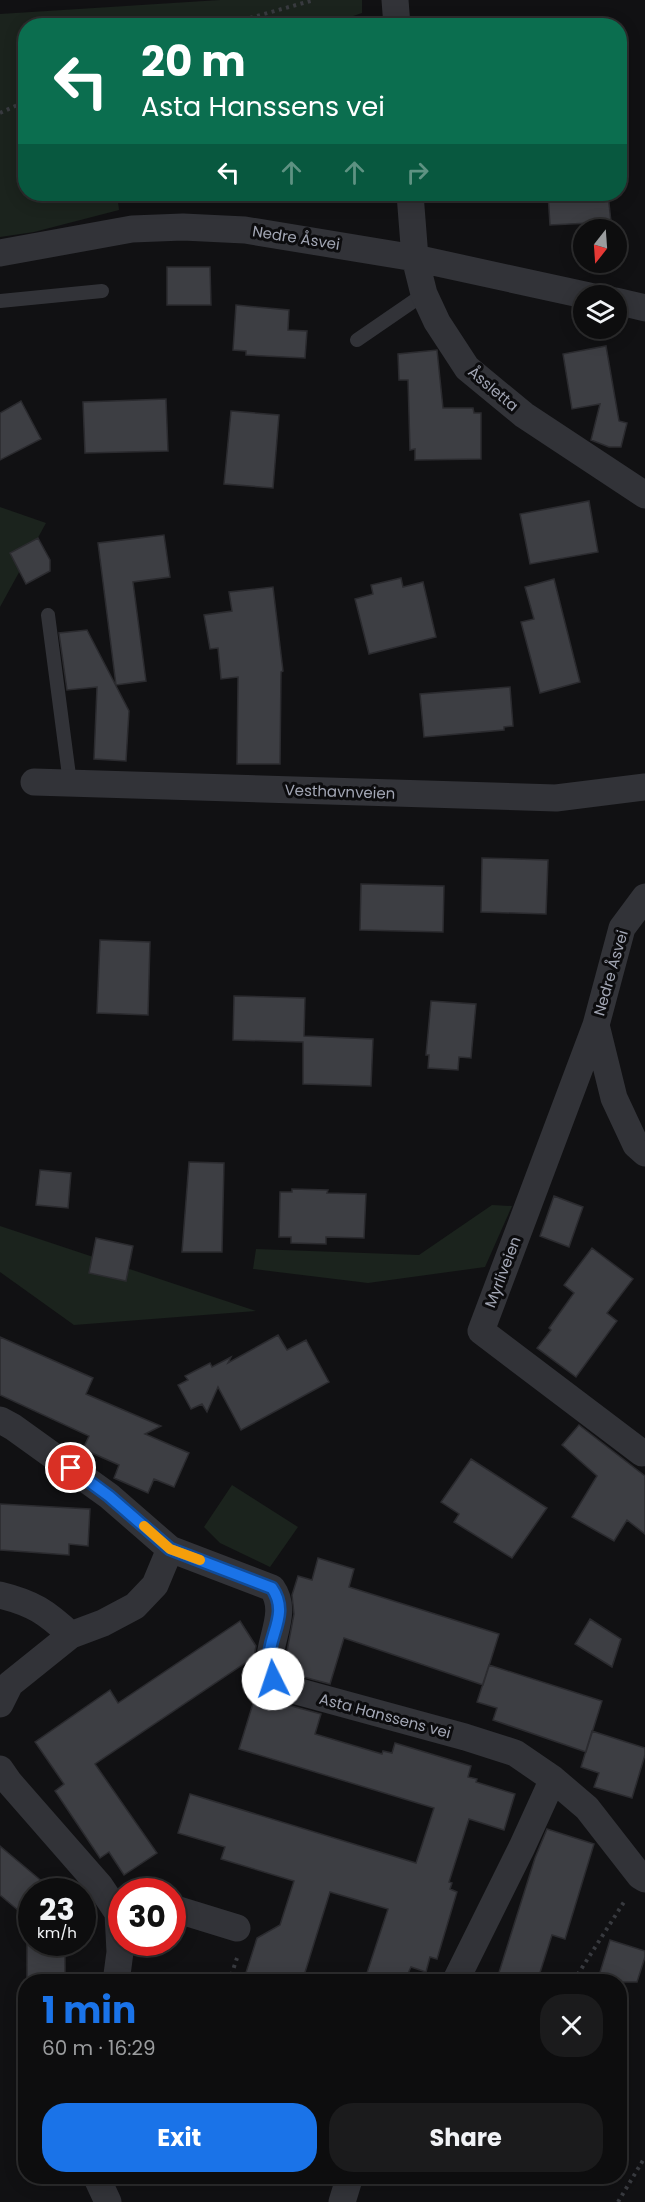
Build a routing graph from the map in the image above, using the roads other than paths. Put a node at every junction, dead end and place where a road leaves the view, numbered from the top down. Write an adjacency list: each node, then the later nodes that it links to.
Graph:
1 (395, 0): 2 (street)
2 (396, 18)
3 (411, 201): 5 (street, Åssletta)
4 (0, 253): 5 (street, Nedre Åsvei)
5 (415, 258): 7 (street, Nedre Åsvei); 8 (street, Åssletta)
6 (102, 291): 9 (lane)
7 (573, 293)
8 (424, 294): 12 (lane); 13 (street, Åssletta)
9 (0, 301)
10 (627, 304): 11 (street)
11 (645, 308)
12 (357, 340)
13 (645, 495)
14 (48, 615): 16 (lane)
15 (34, 782): 16 (street, Vesthavnveien)
16 (70, 783): 17 (street, Vesthavnveien)
17 (645, 787)
18 (645, 897): 19 (street, Nedre Åsvei)
19 (596, 1025): 20 (street, Nedre Åsvei); 22 (street, Myrliveien)
20 (645, 1153)
21 (0, 1420): 23 (street, Asta Hanssens vei)
22 (642, 1453)
23 (170, 1549): 25 (street); 28 (street, Asta Hanssens vei)
24 (0, 1595): 25 (street)
25 (71, 1635): 26 (street)
26 (0, 1704)
27 (0, 1769): 30 (street)
28 (553, 1779): 29 (street, Asta Hanssens vei); 35 (street)
29 (643, 1878)
30 (108, 1896)
31 (186, 1912): 32 (street)
32 (237, 1928)
33 (119, 1956): 34 (street)
34 (117, 1974)
35 (459, 1974)
36 (100, 2184): 38 (street)
37 (348, 2184): 39 (street)
38 (108, 2202)
39 (342, 2202)

